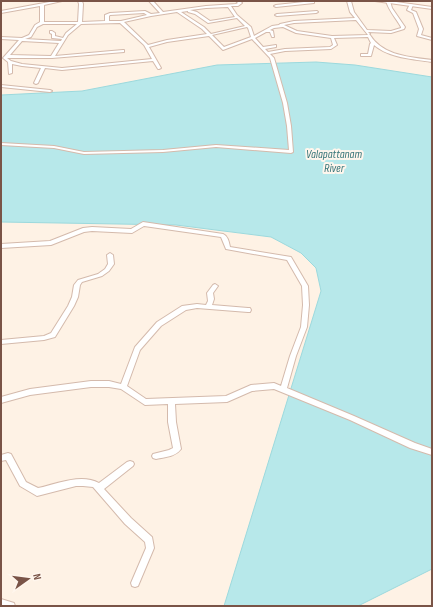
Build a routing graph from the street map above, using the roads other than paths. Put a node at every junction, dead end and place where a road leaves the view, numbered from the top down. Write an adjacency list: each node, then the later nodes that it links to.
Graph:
1 (60, 1): 9 (street)
2 (80, 1): 28 (street)
3 (151, 1): 19 (street)
4 (238, 1): 11 (street)
5 (349, 1): 23 (street)
6 (377, 1): 7 (main road)
7 (388, 2): 10 (main road); 32 (street)
8 (313, 3): 12 (street); 14 (street); 18 (street)
9 (42, 4): 16 (street); 27 (street)
10 (411, 5): 13 (main road); 41 (street)
11 (229, 6): 15 (street); 22 (street)
12 (276, 6)
13 (432, 8)
14 (284, 9)
15 (188, 10): 17 (street); 22 (street)
16 (1, 12)
17 (179, 12): 19 (street); 34 (street)
18 (316, 12): 21 (street); 26 (street)
19 (162, 14): 20 (street)
20 (150, 15): 24 (street); 25 (street)
21 (277, 15)
22 (238, 17): 29 (street)
23 (357, 19): 26 (street); 32 (street)
24 (107, 22): 25 (street); 28 (street)
25 (121, 22): 45 (street)
26 (318, 22): 30 (street)
27 (41, 23): 28 (street); 42 (street)
28 (80, 23): 39 (street)
29 (248, 26): 34 (street); 40 (street)
30 (277, 26): 31 (street); 37 (street)
31 (267, 30): 35 (street); 40 (street)
32 (366, 31): 36 (street)
33 (51, 32): 39 (street)
34 (210, 35): 40 (street); 45 (street)
35 (273, 36)
36 (369, 36): 37 (street); 44 (street)
37 (332, 37): 49 (street)
38 (1, 38): 42 (street)
39 (65, 38): 43 (street)
40 (253, 38): 47 (street)
41 (432, 39)
42 (21, 40): 43 (street); 53 (street)
43 (62, 42): 52 (street)
44 (372, 44): 51 (street); 55 (street)
45 (146, 46): 54 (street)
46 (275, 46): 47 (street)
47 (263, 48): 49 (street)
48 (122, 51): 50 (street)
49 (268, 53): 64 (street)
50 (67, 55): 52 (street); 58 (street)
51 (362, 55)
52 (52, 57): 53 (street)
53 (3, 58): 56 (street)
54 (154, 60): 58 (street); 59 (street)
55 (432, 61)
56 (10, 62): 57 (street); 60 (street)
57 (44, 68): 58 (street); 61 (street)
58 (71, 68)
59 (159, 68)
60 (10, 73)
61 (36, 83)
62 (1, 86): 63 (street)
63 (50, 91)
64 (1, 144)
65 (1, 246): 72 (street)
66 (110, 255): 70 (street)
67 (215, 286): 68 (street)
68 (207, 307): 69 (street); 71 (street)
69 (248, 310)
70 (1, 342)
71 (123, 387): 73 (street); 74 (street)
72 (283, 389): 74 (street); 75 (street)
73 (1, 400)
74 (172, 401): 76 (street)
75 (432, 452)
76 (156, 456)
77 (1, 458): 79 (street)
78 (130, 464): 79 (street)
79 (99, 488): 80 (street)
80 (135, 583)
81 (1, 603): 82 (street)
82 (11, 606)

